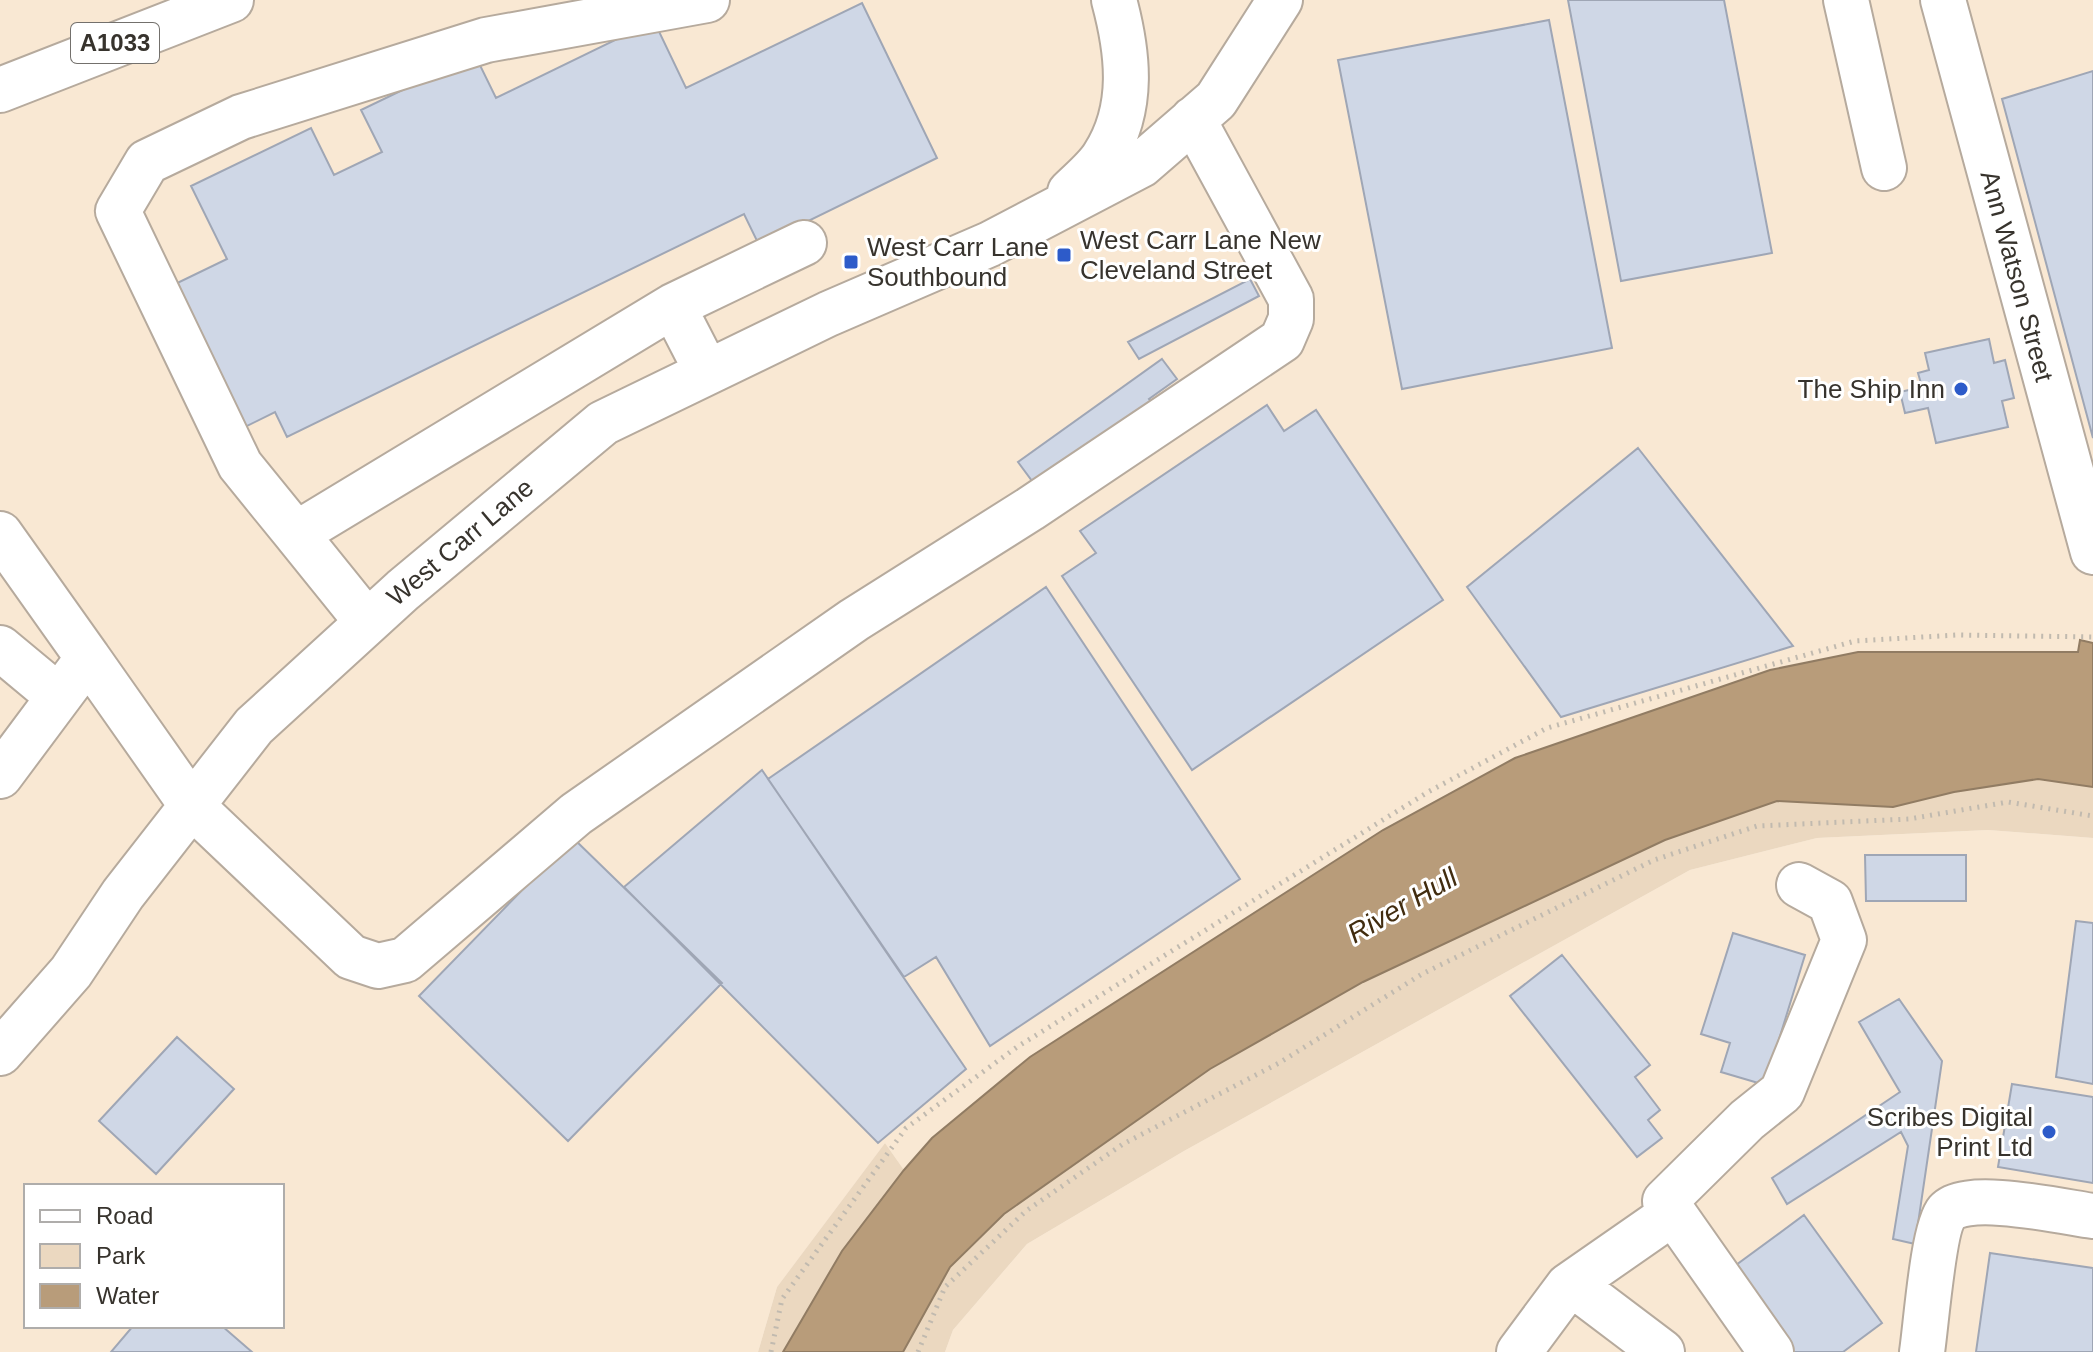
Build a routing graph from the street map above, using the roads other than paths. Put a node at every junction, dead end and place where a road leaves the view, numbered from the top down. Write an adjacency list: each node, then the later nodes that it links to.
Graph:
1 (231, 0): 7 (main road, A1033)
2 (707, 0): 15 (main road)
3 (1114, 0): 10 (main road, West Carr Lane)
4 (1280, 0): 8 (main road, West Carr Lane)
5 (1846, 0): 9 (main road)
6 (1943, 0): 16 (main road, Ann Watson Street)
7 (0, 90)
8 (1193, 119): 10 (main road, West Carr Lane); 22 (main road)
9 (1884, 168)
10 (1057, 206): 13 (main road, West Carr Lane)
11 (804, 243): 12 (main road)
12 (673, 306): 13 (main road); 15 (main road)
13 (707, 372): 17 (main road, West Carr Lane)
14 (0, 534): 19 (main road)
15 (296, 534): 17 (main road)
16 (2093, 552)
17 (367, 622): 22 (main road, West Carr Lane)
18 (0, 648): 20 (main road)
19 (88, 658): 20 (main road); 22 (main road)
20 (59, 697): 21 (main road)
21 (0, 776)
22 (192, 806): 24 (main road, West Carr Lane)
23 (1799, 885): 25 (main road)
24 (0, 1053)
25 (1669, 1207): 27 (main road); 30 (main road)
26 (2093, 1216): 31 (main road)
27 (1572, 1284): 28 (main road); 29 (main road)
28 (1519, 1352)
29 (1662, 1352)
30 (1771, 1352)
31 (1922, 1352)

